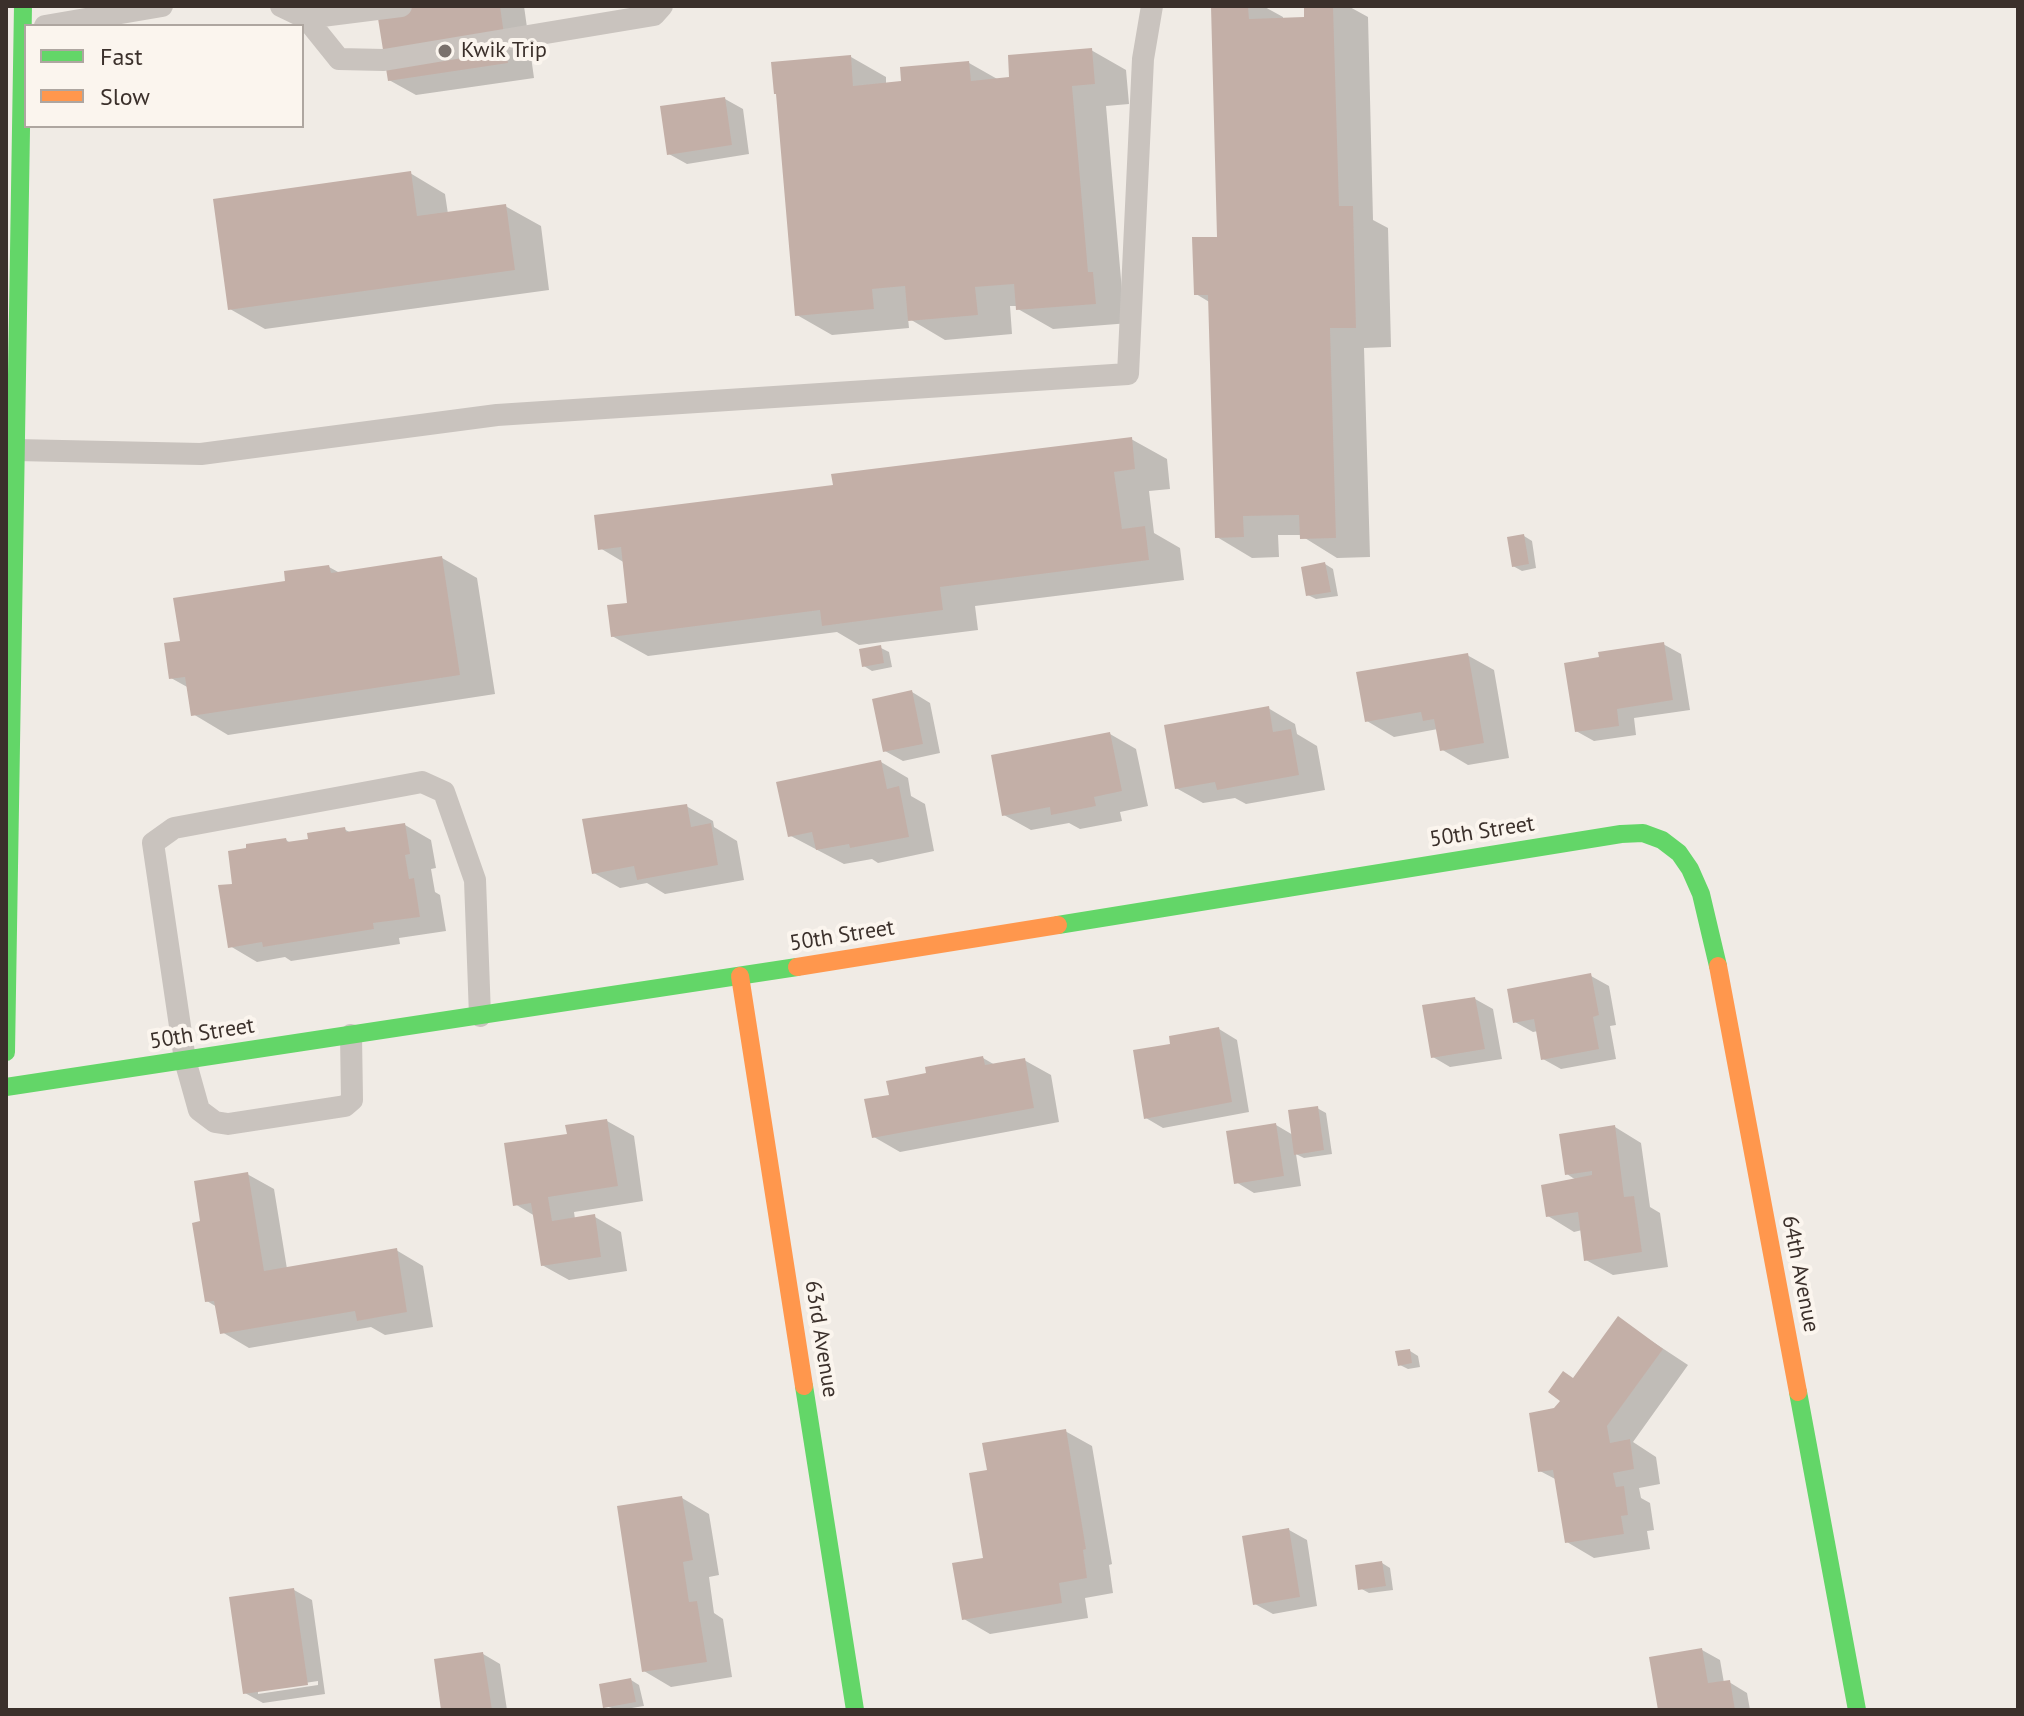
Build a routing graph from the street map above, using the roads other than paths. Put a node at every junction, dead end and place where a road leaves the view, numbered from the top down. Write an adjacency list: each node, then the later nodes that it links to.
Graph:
1 (23, 6): 9 (street)
2 (162, 6): 8 (lane)
3 (281, 6): 7 (lane)
4 (401, 6): 7 (lane)
5 (662, 6): 7 (lane)
6 (1152, 6): 10 (lane)
7 (306, 18)
8 (57, 24)
9 (24, 30): 10 (street)
10 (16, 450): 15 (street)
11 (1679, 853): 12 (street, 50th Street); 19 (street, 64th Avenue)
12 (740, 976): 13 (street, 50th Street); 18 (street, 63rd Avenue)
13 (480, 1016): 14 (street, 50th Street); 16 (lane)
14 (351, 1035): 16 (street, 50th Street); 16 (lane)
15 (6, 1052)
16 (185, 1060): 17 (street, 50th Street)
17 (6, 1087)
18 (855, 1710)
19 (1857, 1710)

